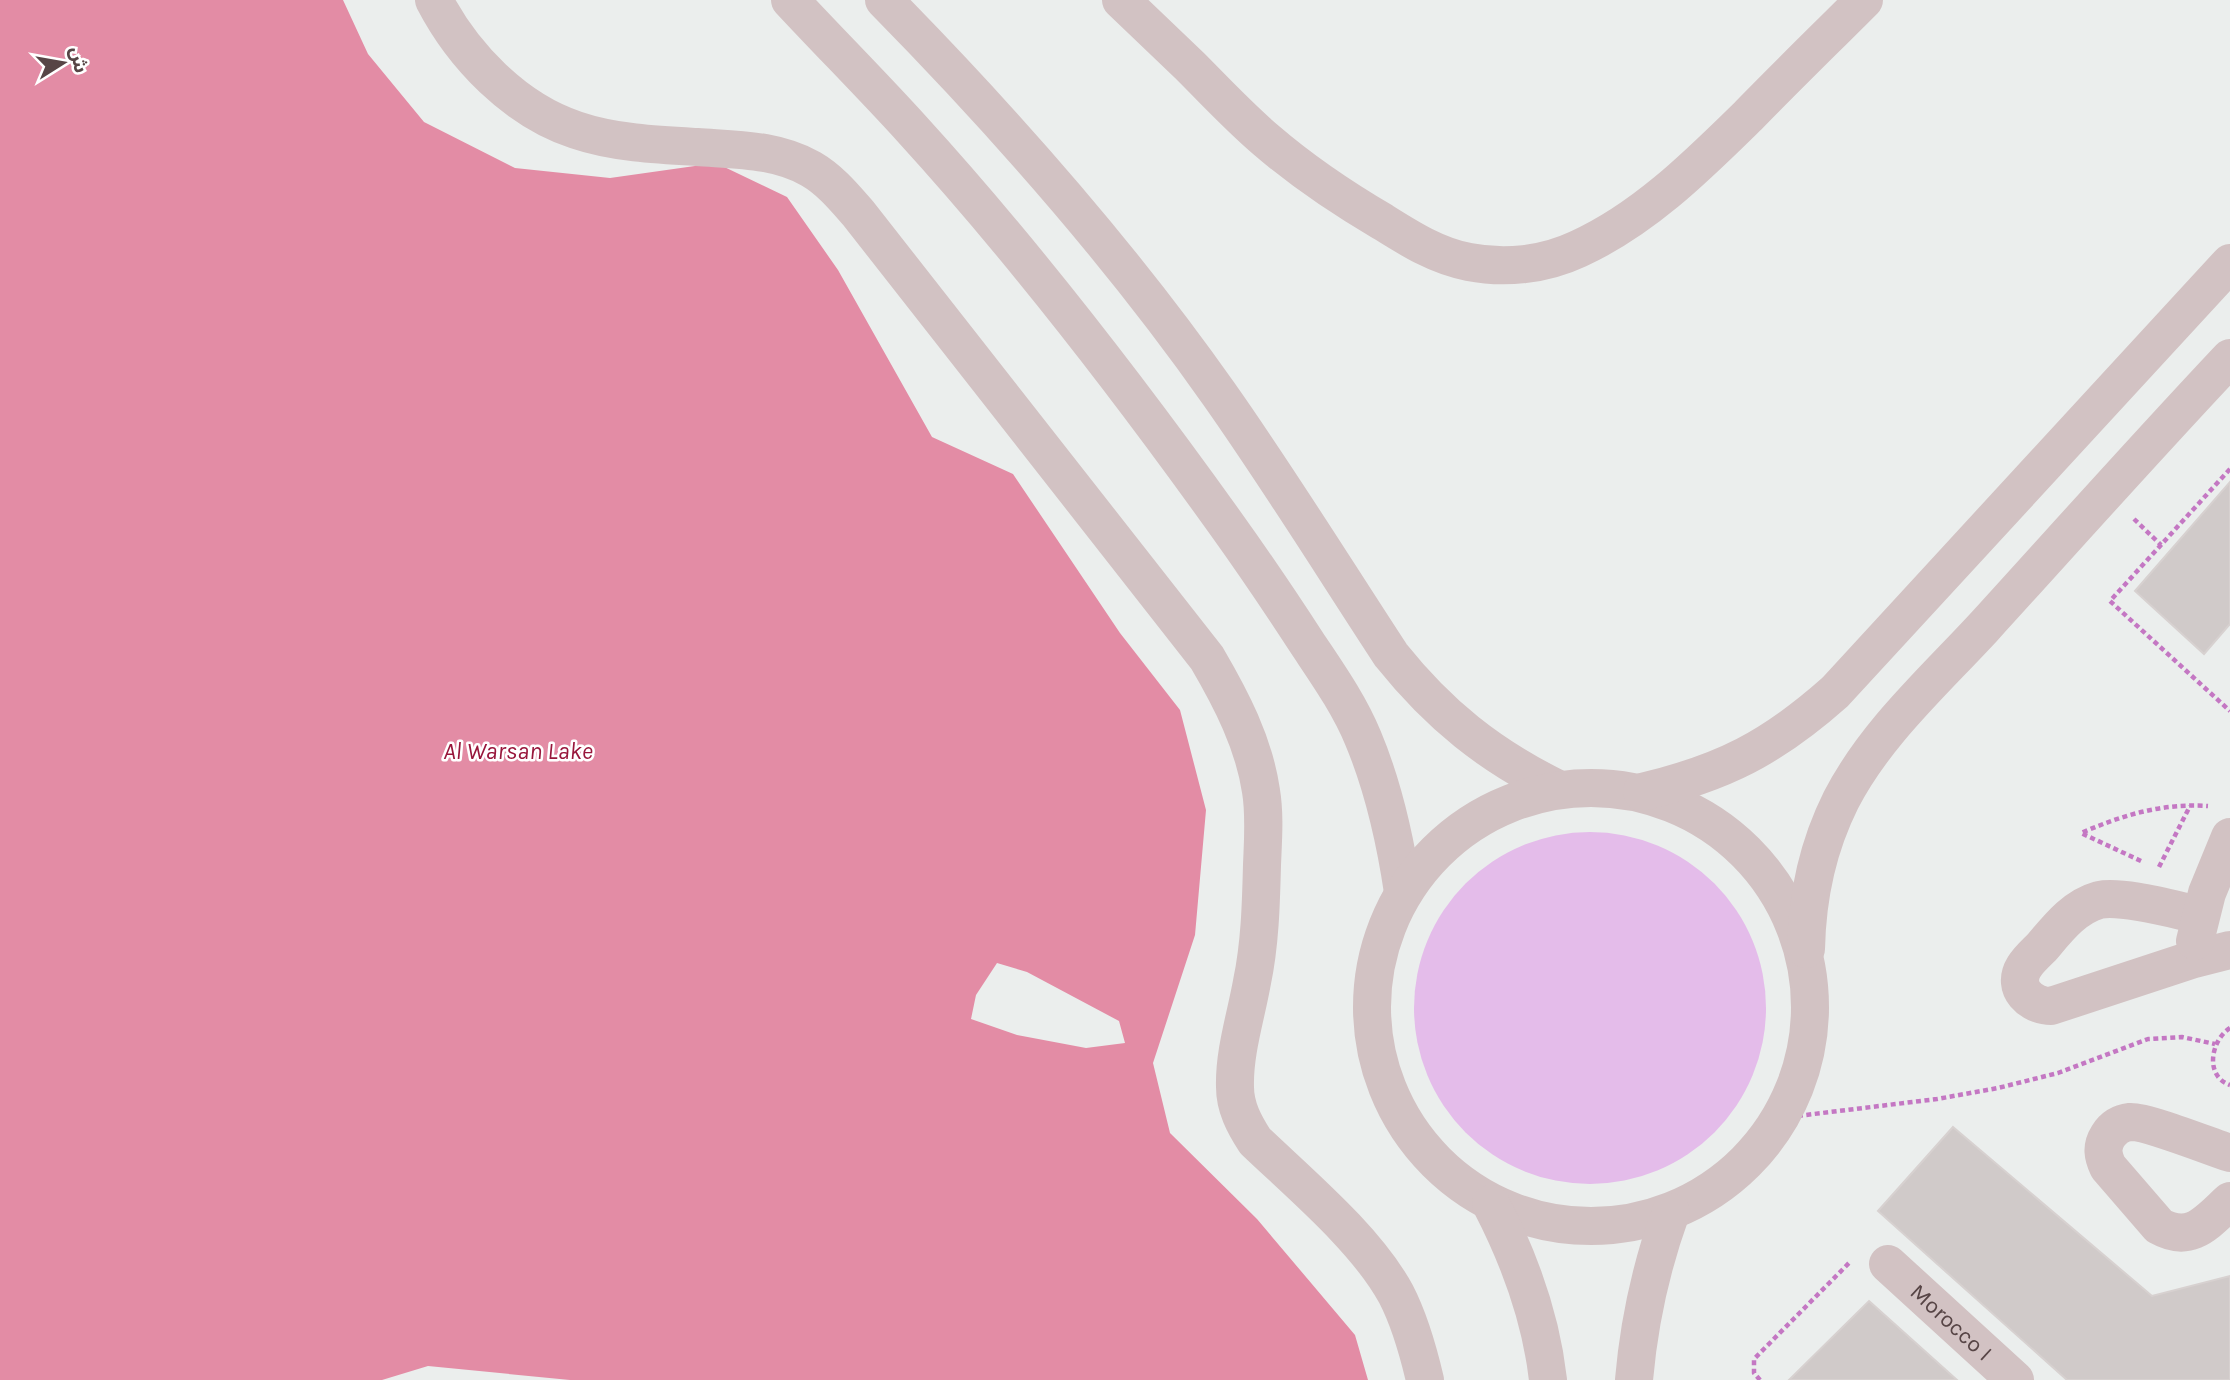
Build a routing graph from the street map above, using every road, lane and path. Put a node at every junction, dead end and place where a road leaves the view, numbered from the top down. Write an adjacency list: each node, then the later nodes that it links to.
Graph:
1 (434, 0): 28 (street)
2 (790, 0): 14 (street)
3 (884, 0): 10 (street)
4 (1121, 0): 5 (street)
5 (1864, 0)
6 (2230, 263): 11 (street)
7 (2230, 358): 18 (street)
8 (2230, 469): 9 (path)
9 (2230, 711)
10 (1558, 789): 11 (street); 14 (street)
11 (1642, 792): 18 (street)
12 (2190, 805): 12 (path); 13 (path)
13 (2223, 822): 15 (street)
14 (1403, 892): 25 (street)
15 (2200, 915): 17 (street); 17 (street)
16 (2230, 950): 17 (street)
17 (2194, 959)
18 (1806, 961): 22 (street)
19 (2230, 1028): 20 (path)
20 (2215, 1044): 21 (path); 22 (path)
21 (2230, 1085)
22 (1781, 1118): 26 (street)
23 (2230, 1153): 24 (street)
24 (2230, 1201)
25 (1492, 1203): 26 (street); 29 (street)
26 (1671, 1212): 30 (street)
27 (1888, 1264): 31 (path); 32 (street, Morocco I)
28 (1425, 1380)
29 (1548, 1380)
30 (1634, 1380)
31 (1759, 1380)
32 (2015, 1380)

